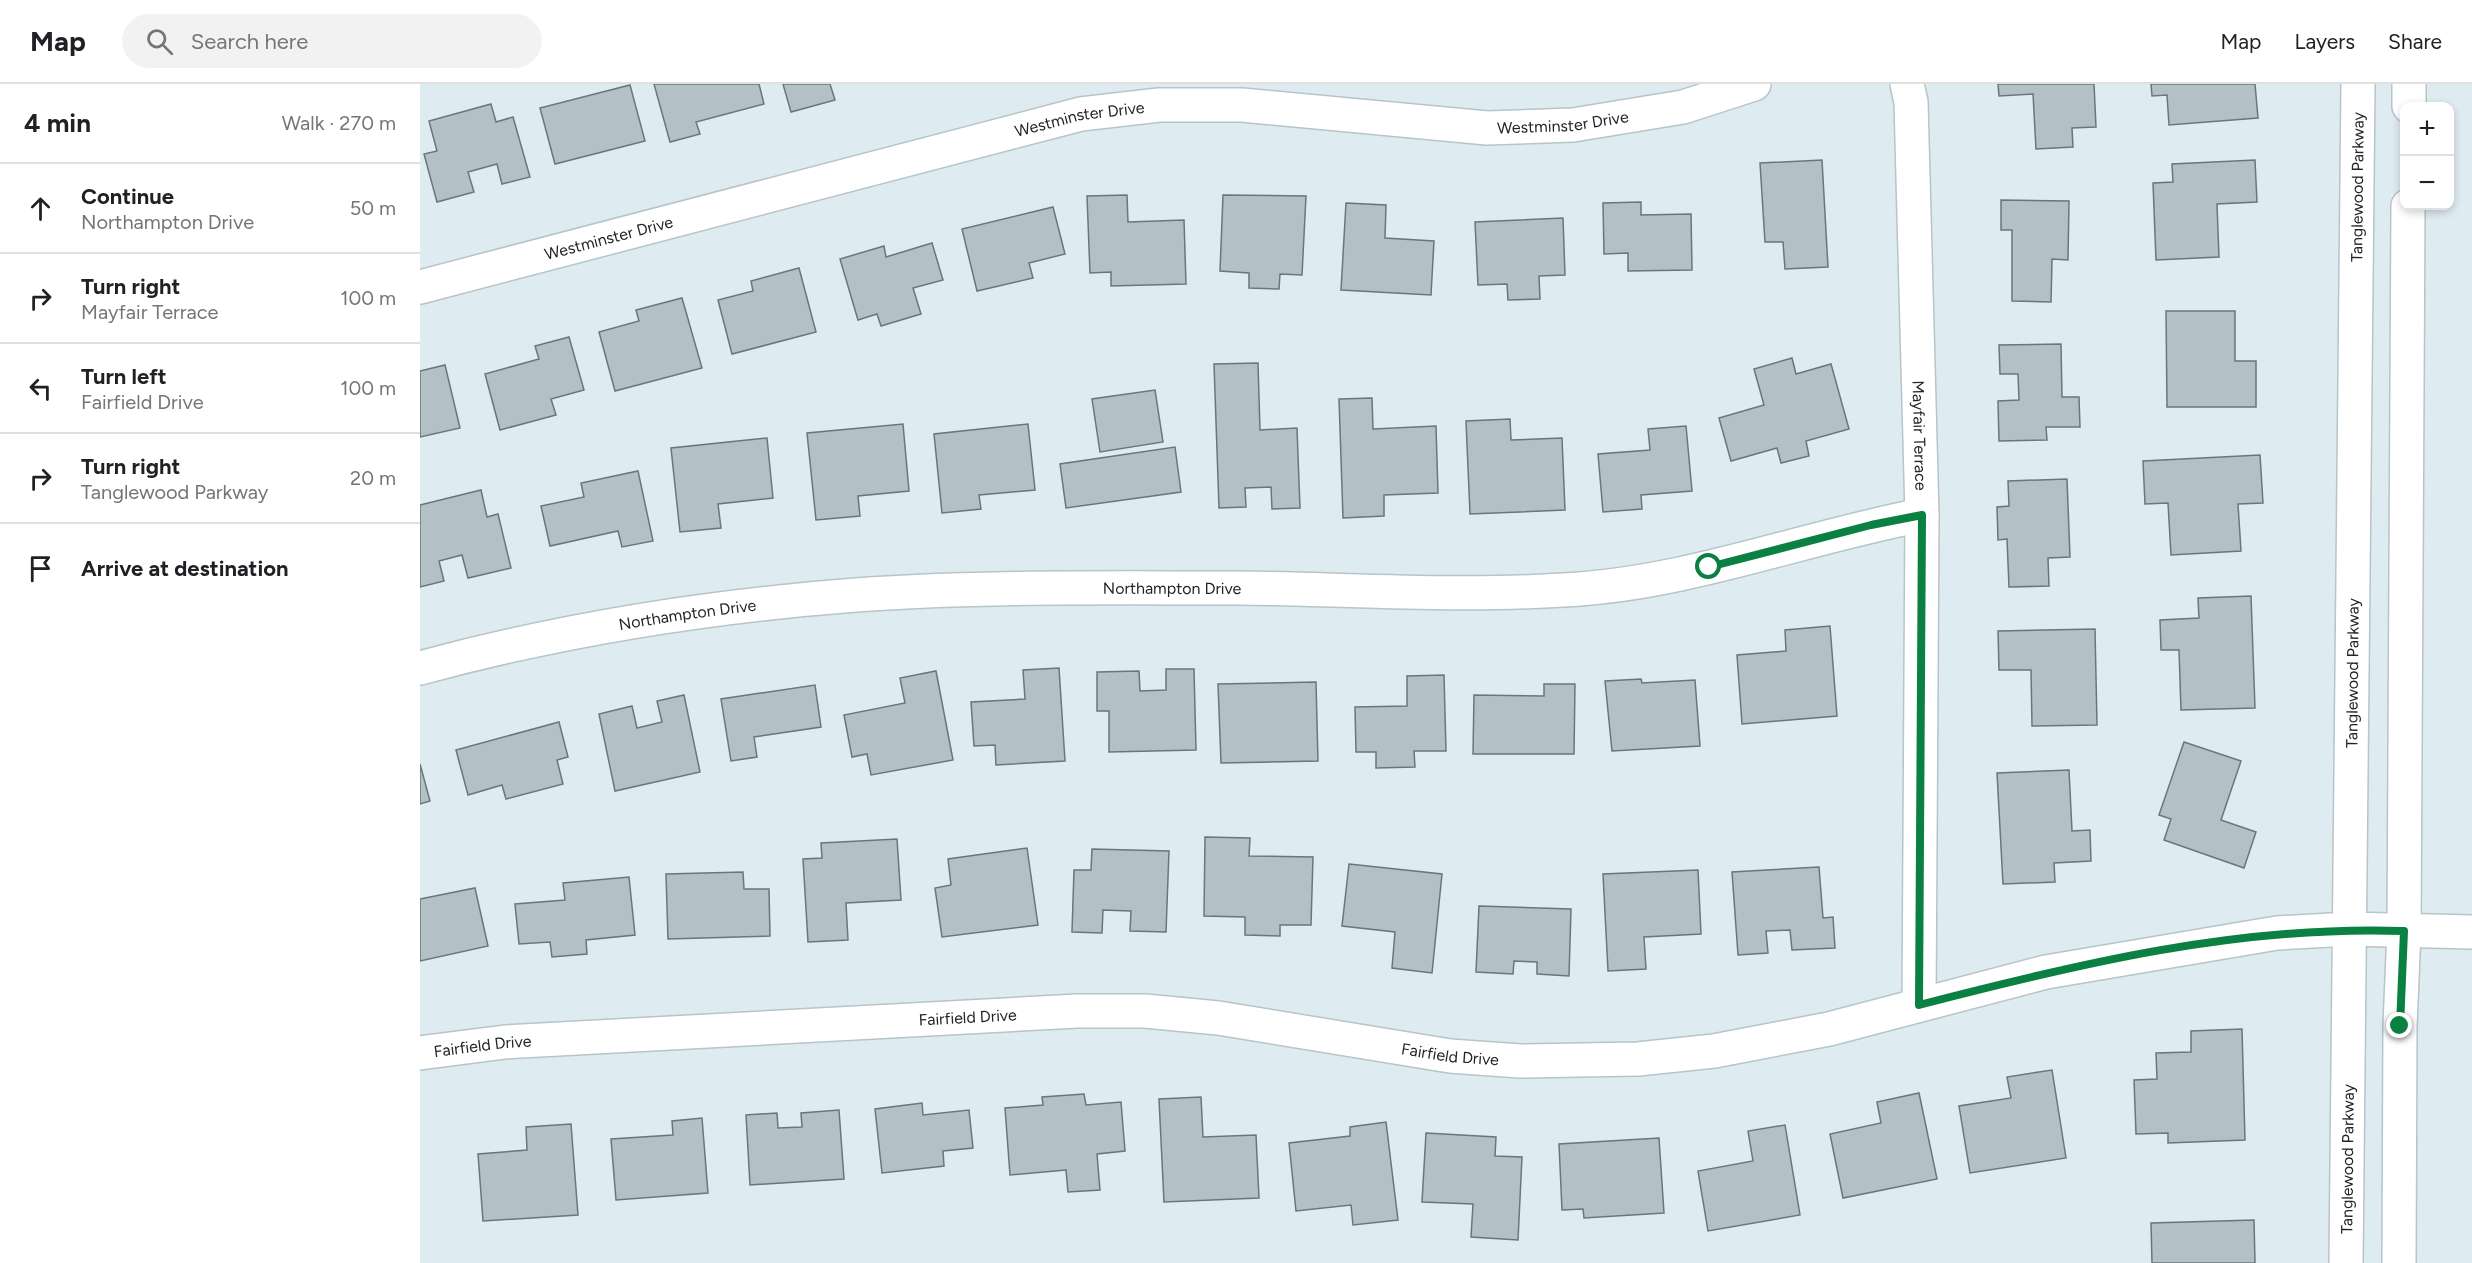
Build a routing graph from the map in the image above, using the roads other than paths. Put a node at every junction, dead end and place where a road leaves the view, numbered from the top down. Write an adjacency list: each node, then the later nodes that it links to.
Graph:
1 (1754, 84): 5 (street, Westminster Drive)
2 (1907, 84): 9 (street, Mayfair Terrace)
3 (2358, 84): 11 (street, Tanglewood Parkway)
4 (2409, 84): 6 (street)
5 (1118, 96): 8 (street, Westminster Drive)
6 (2409, 102)
7 (2408, 210): 12 (street)
8 (420, 287)
9 (1922, 515): 10 (street, Northampton Drive); 14 (street, Mayfair Terrace)
10 (420, 668)
11 (2349, 929): 12 (street, Fairfield Drive); 14 (street, Fairfield Drive); 16 (street, Tanglewood Parkway)
12 (2404, 931): 13 (street, Fairfield Drive); 17 (street)
13 (2472, 932)
14 (1919, 1005): 15 (street, Fairfield Drive)
15 (420, 1053)
16 (2346, 1263)
17 (2399, 1263)

